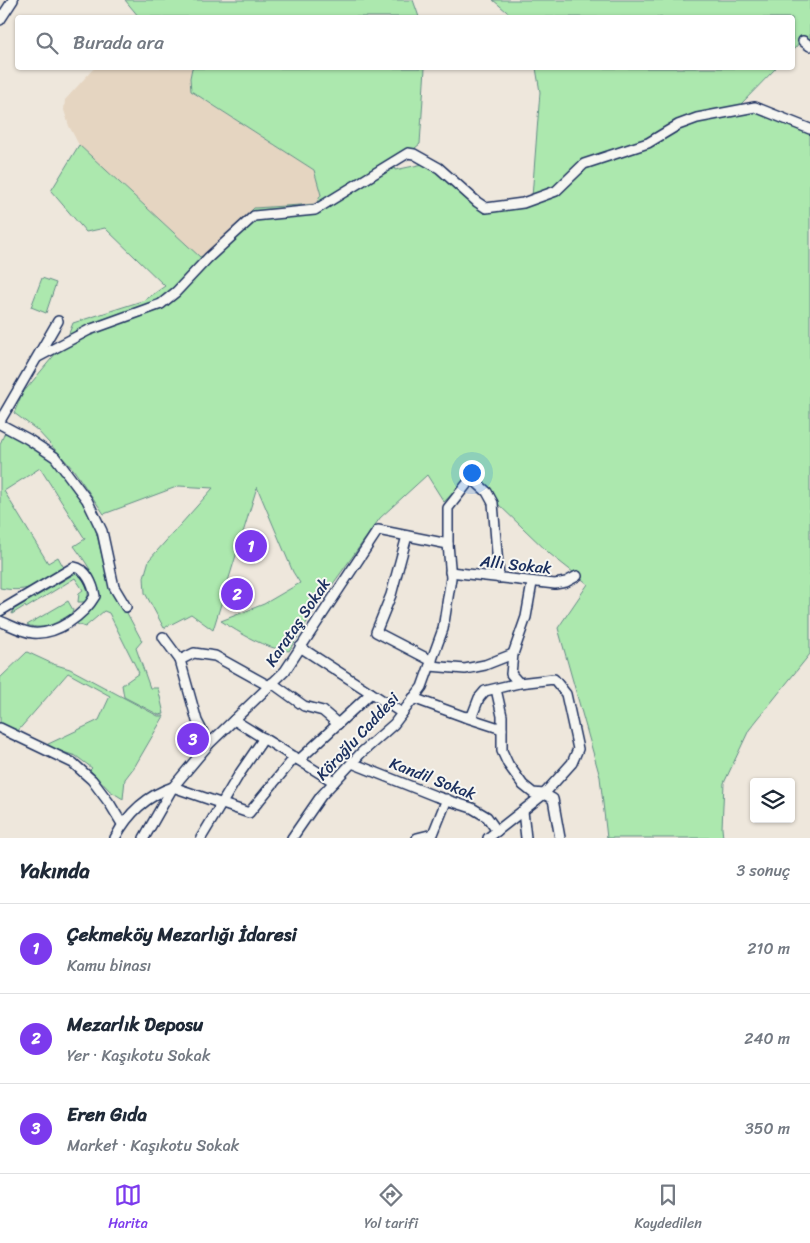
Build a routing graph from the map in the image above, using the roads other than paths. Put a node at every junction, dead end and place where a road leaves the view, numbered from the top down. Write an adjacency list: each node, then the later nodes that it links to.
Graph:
1 (13, 0): 2 (street)
2 (0, 20)
3 (810, 129): 5 (street)
4 (58, 321): 5 (street)
5 (38, 357): 6 (street)
6 (0, 422): 13 (street)
7 (407, 536): 8 (street); 17 (street, Karataş Sokak); 20 (street)
8 (448, 544): 9 (street, Köroğlu Caddesi); 11 (street, Köroğlu Caddesi)
9 (450, 572): 11 (street, Allı Sokak); 20 (street, Köroğlu Caddesi)
10 (577, 576): 12 (street, Allı Sokak)
11 (499, 578): 12 (street, Allı Sokak)
12 (532, 583): 18 (street)
13 (126, 607)
14 (0, 612): 15 (street)
15 (0, 621)
16 (162, 637): 19 (street)
17 (300, 647): 22 (street, Karataş Sokak); 24 (street)
18 (513, 654): 20 (street); 21 (street)
19 (180, 660): 22 (street); 33 (street)
20 (431, 663): 25 (street, Köroğlu Caddesi)
21 (519, 682): 23 (street); 38 (street)
22 (271, 684): 28 (street, Karataş Sokak); 29 (street)
23 (496, 689): 27 (street); 31 (street)
24 (371, 692): 26 (street); 29 (street)
25 (414, 698): 26 (street, Köroğlu Caddesi); 27 (street)
26 (402, 712): 35 (street, Köroğlu Caddesi)
27 (465, 717): 31 (street)
28 (234, 720): 32 (street); 33 (street, Karataş Sokak)
29 (338, 724): 34 (street)
30 (0, 728): 42 (street)
31 (502, 729): 38 (street)
32 (264, 738): 34 (street); 40 (street)
33 (209, 744): 37 (street)
34 (297, 759): 36 (street); 40 (street)
35 (352, 763): 36 (street, Köroğlu Caddesi); 39 (street, Kandil Sokak)
36 (334, 782): 47 (street, Köroğlu Caddesi)
37 (173, 787): 40 (street); 42 (street); 45 (street)
38 (544, 794): 41 (street); 51 (street)
39 (447, 800): 43 (street, Kandil Sokak); 48 (street)
40 (221, 804): 46 (street)
41 (523, 810): 43 (street); 50 (street)
42 (122, 824): 44 (street)
43 (497, 831): 49 (street)
44 (115, 838)
45 (144, 838)
46 (201, 838)
47 (292, 838)
48 (418, 838)
49 (488, 838)
50 (526, 838)
51 (560, 838)

